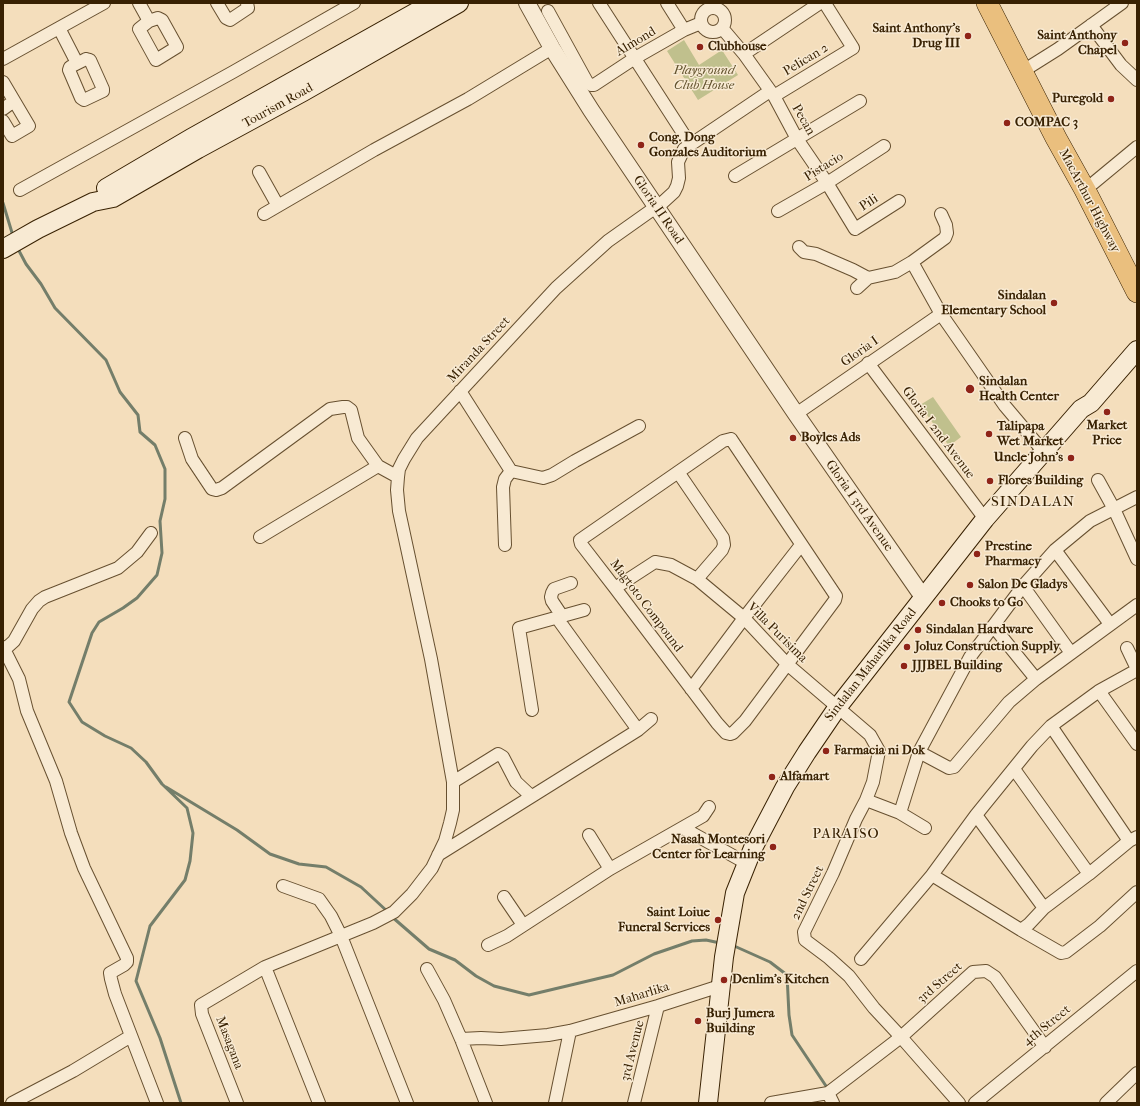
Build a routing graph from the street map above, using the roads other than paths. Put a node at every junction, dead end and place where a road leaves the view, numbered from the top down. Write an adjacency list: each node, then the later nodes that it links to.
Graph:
1 (104, 3): 19 (street)
2 (139, 3): 16 (street)
3 (217, 3): 14 (street)
4 (354, 3): 42 (street)
5 (432, 3): 45 (main road, Tourism Road)
6 (459, 3): 45 (main road, Tourism Road)
7 (527, 3): 22 (street, Gloria II Road)
8 (599, 3): 24 (street)
9 (667, 3): 21 (street)
10 (820, 3): 23 (street); 30 (street, Pelican 2)
11 (987, 3): 27 (highway, MacArthur Highway)
12 (1122, 3): 18 (street)
13 (717, 6): 17 (street); 20 (street)
14 (246, 7)
15 (548, 11): 24 (street, Almond)
16 (149, 21)
17 (701, 23): 20 (street); 21 (street, Almond)
18 (1092, 25): 27 (street); 28 (street)
19 (59, 28): 25 (street); 26 (street)
20 (722, 28): 23 (street, Pecan)
21 (684, 30): 24 (street, Almond)
22 (552, 48): 46 (street, Gloria II Road); 47 (street)
23 (744, 54): 30 (street, Pecan)
24 (635, 58): 36 (street)
25 (3, 59)
26 (77, 63)
27 (1022, 71): 43 (highway, MacArthur Highway)
28 (1137, 80)
29 (3, 82): 31 (street)
30 (772, 93): 35 (street, Pecan); 36 (street, Pelican 2)
31 (14, 101): 33 (street); 34 (street)
32 (860, 101): 35 (street)
33 (3, 108)
34 (3, 121)
35 (797, 139): 40 (street); 41 (street, Pecan)
36 (690, 144): 46 (street, Miranda Street)
37 (884, 146): 41 (street, Pistacio)
38 (1137, 147): 43 (street)
39 (259, 172): 47 (street)
40 (735, 176)
41 (827, 183): 48 (street, Pistacio); 51 (street, Pecan)
42 (20, 190)
43 (1085, 190): 57 (highway, MacArthur Highway)
44 (899, 200): 51 (street, Pili)
45 (93, 202): 53 (main road, Tourism Road)
46 (659, 205): 62 (street, Miranda Street); 64 (street, Gloria II Road)
47 (278, 206): 49 (street)
48 (778, 211)
49 (264, 214)
50 (941, 214): 54 (street)
51 (855, 229)
52 (799, 247): 55 (street)
53 (3, 249)
54 (912, 262): 55 (street); 58 (street)
55 (868, 278): 56 (street)
56 (857, 288)
57 (1137, 292)
58 (941, 314): 61 (street, Gloria I); 67 (street)
59 (1137, 338): 63 (main road, Sindalan Maharlika Road)
60 (1137, 350): 63 (main road, Sindalan Maharlika Road)
61 (868, 363): 64 (street, Gloria I); 75 (street, Gloria I 2nd Avenue)
62 (460, 391): 69 (street); 71 (street, Miranda Street)
63 (1081, 409): 67 (main road, Sindalan Maharlika Road)
64 (796, 414): 86 (street, Gloria I 3rd Avenue)
65 (639, 426): 69 (street)
66 (185, 438): 68 (street)
67 (1043, 451): 75 (main road, Sindalan Maharlika Road)
68 (378, 466): 71 (street); 77 (street)
69 (511, 471): 78 (street)
70 (678, 472): 79 (street); 82 (street); 85 (street, Magtoto Compound)
71 (398, 477): 109 (street, Miranda Street)
72 (1098, 480): 74 (street)
73 (1137, 497): 74 (street)
74 (1114, 510): 80 (street); 81 (street)
75 (985, 519): 86 (main road, Sindalan Maharlika Road)
76 (151, 533): 93 (street)
77 (260, 537)
78 (505, 545)
79 (801, 545): 90 (street); 96 (street)
80 (1055, 550): 84 (street); 91 (street)
81 (1137, 559)
82 (696, 579): 85 (street, Villa Purisima); 90 (street, Villa Purisima)
83 (571, 583): 89 (street)
84 (1024, 586): 92 (street); 95 (street)
85 (615, 588): 99 (street, Magtoto Compound)
86 (923, 597): 101 (main road, Sindalan Maharlika Road)
87 (1137, 605): 91 (street)
88 (584, 610): 89 (street)
89 (559, 617): 102 (street); 105 (street)
90 (744, 618): 96 (street, Villa Purisima); 99 (street)
91 (1110, 624): 95 (street)
92 (993, 626): 98 (street); 107 (street)
93 (4, 648): 140 (street)
94 (1127, 648): 97 (street)
95 (1072, 653): 98 (street)
96 (787, 664): 99 (street, Magtoto Compound); 101 (street, Villa Purisima)
97 (1137, 670): 100 (street)
98 (1036, 679): 107 (street)
99 (692, 689)
100 (1099, 691): 104 (street); 106 (street)
101 (837, 708): 111 (street, 2nd Street); 120 (main road, Sindalan Maharlika Road)
102 (532, 710)
103 (651, 720): 105 (street)
104 (1051, 726): 108 (street); 118 (street)
105 (638, 730): 110 (street)
106 (1137, 744)
107 (920, 752): 113 (street)
108 (1014, 769): 114 (street); 122 (street)
109 (453, 782): 110 (street); 119 (street, Miranda Street)
110 (531, 796): 119 (street)
111 (866, 800): 113 (street); 141 (street, 2nd Street)
112 (709, 807): 115 (street)
113 (900, 813): 116 (street)
114 (976, 815): 123 (street); 127 (street)
115 (683, 828): 120 (street); 121 (street)
116 (925, 828)
117 (589, 835): 121 (street)
118 (1133, 839): 122 (street)
119 (438, 856): 130 (street, Miranda Street)
120 (746, 863): 136 (main road, Sindalan Maharlika Road)
121 (610, 869): 128 (street)
122 (1089, 874): 127 (street)
123 (932, 875): 129 (street); 132 (street)
124 (283, 886): 130 (street)
125 (1137, 892): 129 (street)
126 (504, 897): 128 (street)
127 (1044, 908): 129 (street)
128 (523, 926): 131 (street)
129 (1021, 930)
130 (340, 936): 133 (street, Miranda Street); 151 (street)
131 (488, 945)
132 (861, 959)
133 (265, 967): 137 (street, Miranda Street); 150 (street)
134 (427, 969): 142 (street)
135 (1137, 971): 143 (street, 4th Street)
136 (720, 986): 138 (street, Maharlika); 155 (main road, Sindalan Maharlika Road)
137 (212, 998): 149 (street, Masagana)
138 (658, 1006): 139 (street, Maharlika); 154 (street, 3rd Avenue)
139 (570, 1031): 142 (street, Maharlika); 153 (street)
140 (131, 1036): 147 (street); 148 (street)
141 (901, 1037): 143 (street, 3rd Street); 145 (street, 3rd Street); 157 (street, 2nd Street)
142 (461, 1039): 152 (street)
143 (1045, 1047): 158 (street, 4th Street)
144 (1137, 1073): 159 (street)
145 (830, 1096): 146 (street)
146 (805, 1100): 156 (street)
147 (12, 1103)
148 (157, 1103)
149 (237, 1103)
150 (319, 1103)
151 (407, 1103)
152 (486, 1103)
153 (555, 1103)
154 (634, 1103)
155 (708, 1103)
156 (771, 1103)
157 (959, 1103)
158 (975, 1103)
159 (1106, 1103)

